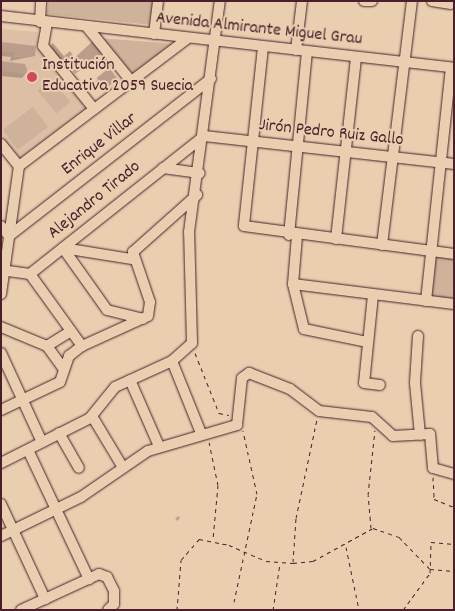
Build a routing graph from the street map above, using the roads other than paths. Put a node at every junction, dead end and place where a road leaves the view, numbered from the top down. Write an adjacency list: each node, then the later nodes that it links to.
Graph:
1 (41, 1): 11 (street)
2 (158, 1): 13 (street)
3 (220, 1): 15 (street)
4 (302, 1): 17 (street)
5 (364, 1): 6 (street)
6 (372, 1)
7 (412, 1): 20 (street)
8 (432, 1): 9 (street)
9 (451, 4)
10 (1, 16): 11 (street, Avenida Almirante Miguel Grau)
11 (43, 22): 12 (street, Avenida Almirante Miguel Grau); 24 (street)
12 (87, 27): 13 (street, Avenida Almirante Miguel Grau); 23 (street)
13 (154, 34): 14 (street, Avenida Almirante Miguel Grau)
14 (188, 38): 15 (street, Avenida Almirante Miguel Grau); 23 (street)
15 (215, 41): 16 (street, Avenida Almirante Miguel Grau); 22 (street)
16 (263, 47): 17 (street, Avenida Almirante Miguel Grau); 26 (street)
17 (296, 50): 18 (street, Avenida Almirante Miguel Grau)
18 (308, 52): 19 (street, Avenida Almirante Miguel Grau); 28 (street)
19 (356, 57): 20 (street, Avenida Almirante Miguel Grau); 29 (street)
20 (405, 62): 21 (street, Avenida Almirante Miguel Grau); 30 (street)
21 (452, 68): 31 (street)
22 (210, 78): 25 (street); 39 (street, Enrique Villar)
23 (131, 81): 24 (street)
24 (94, 109): 33 (street)
25 (204, 136): 26 (street, Jirón Pedro Ruiz Gallo); 34 (street, Alejandro Tirado); 35 (street)
26 (252, 141): 28 (street, Jirón Pedro Ruiz Gallo); 38 (street)
27 (1, 144): 33 (street)
28 (300, 147): 29 (street, Jirón Pedro Ruiz Gallo); 38 (street)
29 (346, 152): 30 (street, Jirón Pedro Ruiz Gallo); 40 (street)
30 (393, 157): 31 (street, Jirón Pedro Ruiz Gallo); 41 (street)
31 (440, 162): 32 (street, Jirón Pedro Ruiz Gallo); 43 (street)
32 (454, 164)
33 (19, 166): 39 (street)
34 (163, 168): 35 (street); 42 (street, Alejandro Tirado)
35 (200, 173): 36 (street)
36 (197, 195): 45 (street); 61 (street)
37 (1, 226): 39 (street)
38 (293, 235): 40 (street); 48 (street)
39 (9, 236): 46 (street)
40 (336, 239): 41 (street)
41 (382, 245): 43 (street)
42 (63, 248): 45 (street); 47 (street, Alejandro Tirado); 53 (street)
43 (431, 251): 44 (street); 51 (street)
44 (454, 254)
45 (132, 259): 53 (street)
46 (3, 270): 47 (street); 49 (street)
47 (30, 274): 55 (street)
48 (293, 284): 50 (street); 57 (street)
49 (1, 294)
50 (373, 295): 51 (street); 57 (street)
51 (426, 301): 52 (street)
52 (454, 304)
53 (143, 319): 59 (street)
54 (1, 327): 58 (street)
55 (71, 331): 58 (street); 59 (street)
56 (418, 336): 70 (street)
57 (367, 342): 64 (street)
58 (47, 346): 62 (street)
59 (82, 346): 62 (street)
60 (1, 353): 65 (street)
61 (172, 361): 63 (street); 68 (street)
62 (64, 369): 65 (street)
63 (130, 380): 67 (street); 72 (street)
64 (380, 385)
65 (24, 400): 66 (street); 71 (street)
66 (1, 410)
67 (92, 416): 69 (street); 75 (street)
68 (204, 432): 70 (street); 72 (street)
69 (60, 433): 71 (street); 76 (street)
70 (420, 435): 77 (street)
71 (42, 442): 73 (street)
72 (159, 446): 75 (street)
73 (28, 450): 74 (street); 79 (street)
74 (1, 463)
75 (122, 466): 79 (street)
76 (79, 468)
77 (454, 474)
78 (1, 504): 80 (street)
79 (56, 509): 80 (street); 82 (street)
80 (14, 529): 81 (street); 83 (street)
81 (1, 536)
82 (89, 579): 83 (street); 85 (street)
83 (44, 599): 84 (street)
84 (21, 610)
85 (108, 610)

